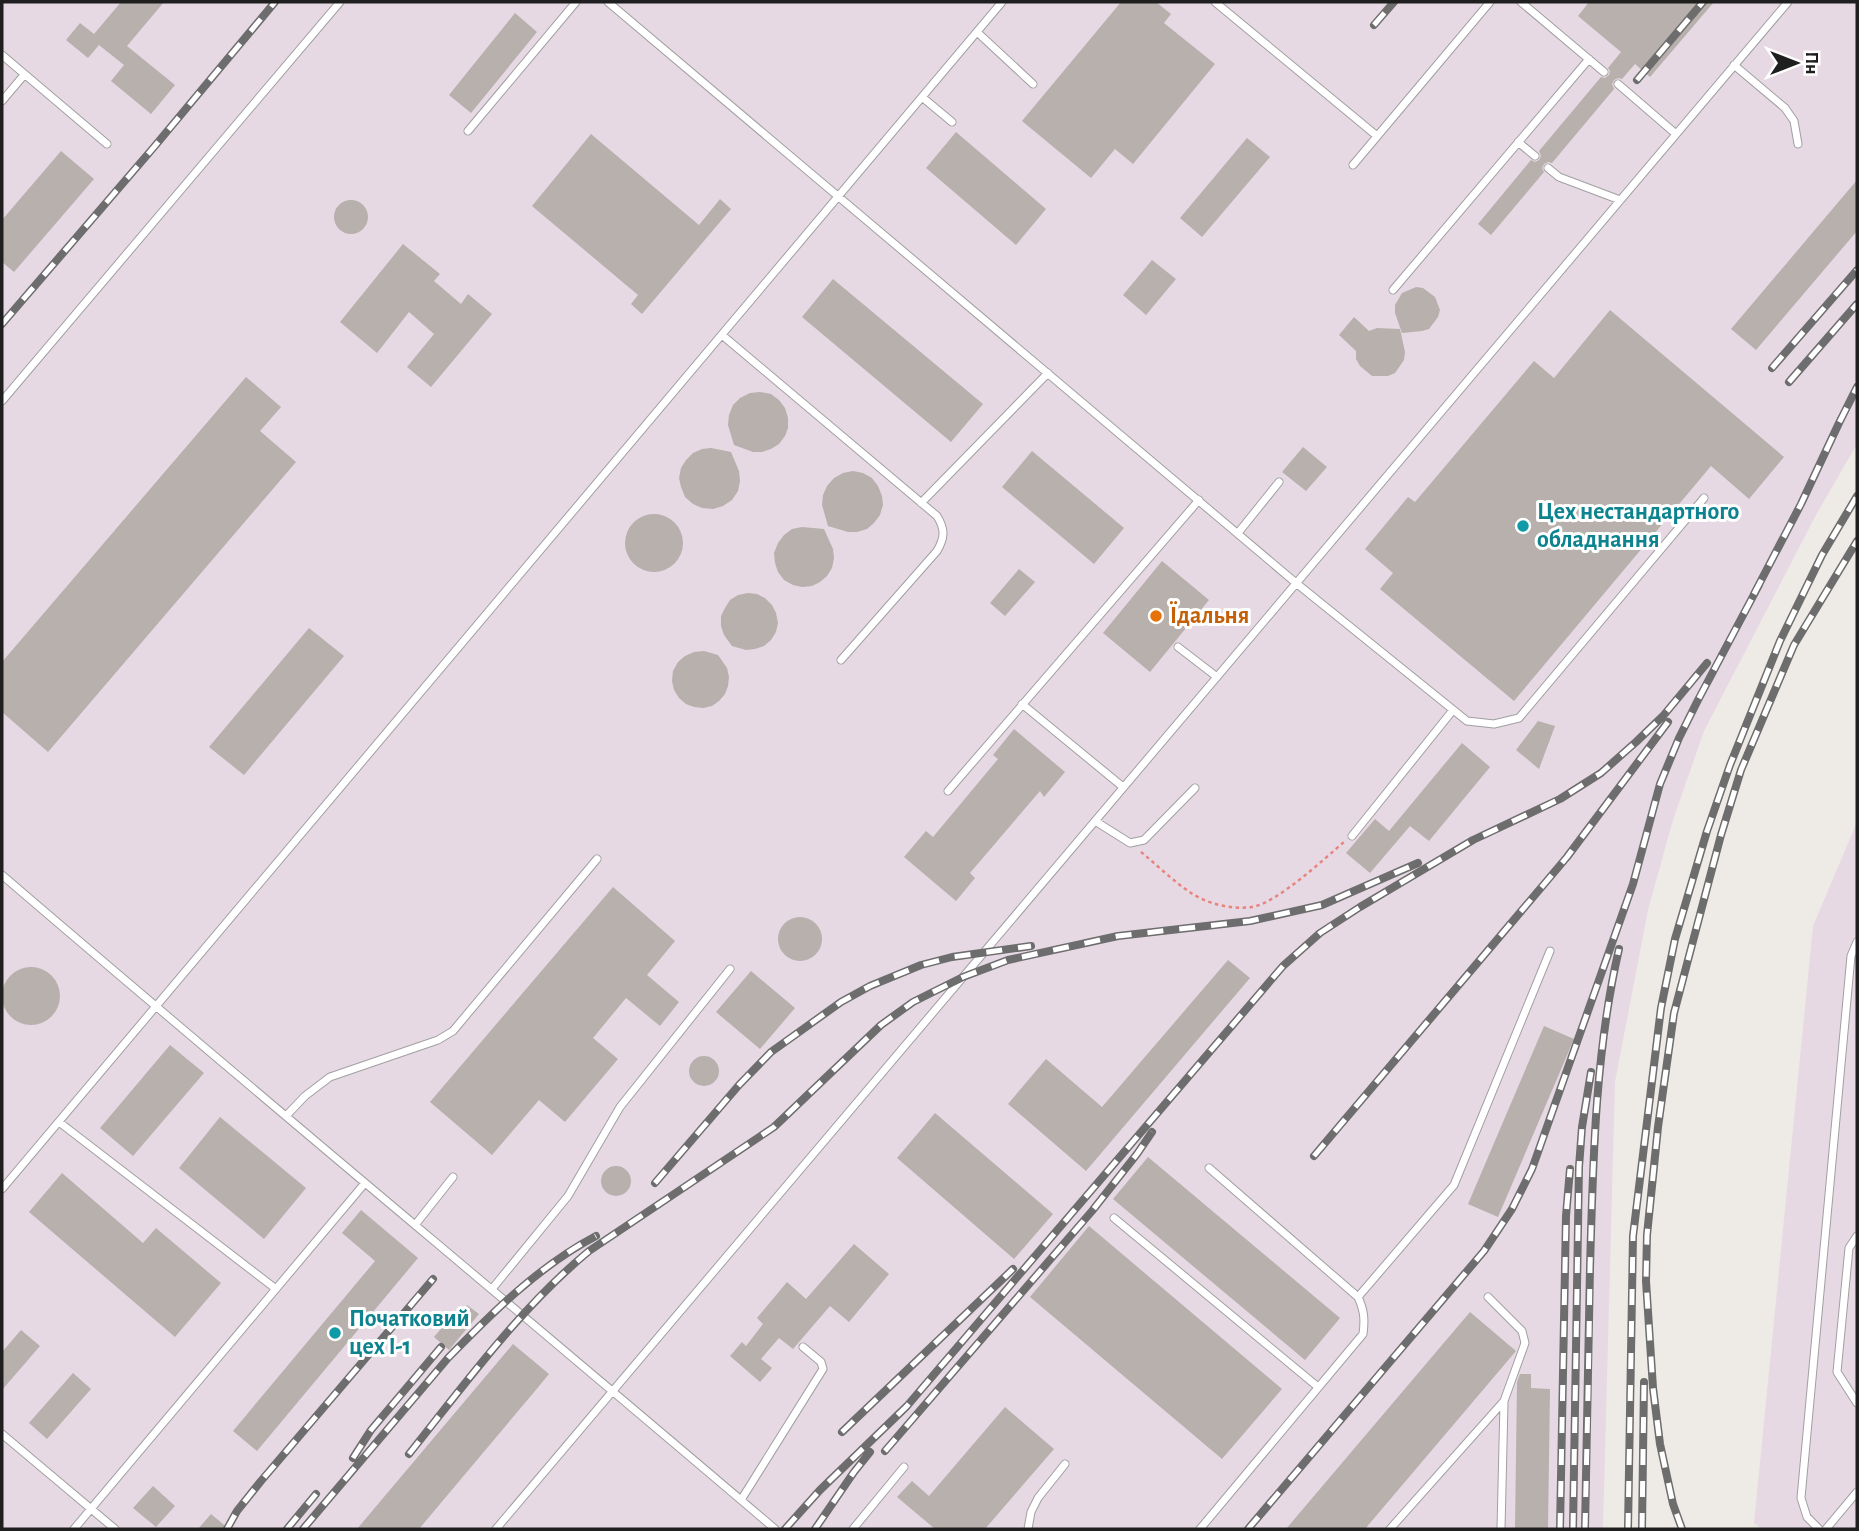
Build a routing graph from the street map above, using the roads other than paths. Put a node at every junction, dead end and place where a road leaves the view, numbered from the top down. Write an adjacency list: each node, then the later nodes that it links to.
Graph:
1 (340, 2): 34 (lane)
2 (576, 2): 20 (lane)
3 (608, 2): 29 (lane)
4 (1002, 2): 9 (lane)
5 (1215, 2): 22 (lane)
6 (1490, 2): 22 (lane)
7 (1521, 2): 11 (lane)
8 (1788, 2): 12 (lane)
9 (976, 32): 15 (lane); 17 (lane)
10 (2, 55): 14 (lane)
11 (1588, 59): 13 (lane); 23 (lane)
12 (1734, 65): 21 (lane); 25 (lane)
13 (1604, 72)
14 (24, 75): 18 (lane); 24 (lane)
15 (1033, 84)
16 (1618, 84): 21 (lane)
17 (922, 97): 19 (lane); 29 (lane)
18 (2, 101)
19 (952, 122)
20 (468, 131)
21 (1676, 134): 30 (lane)
22 (1377, 136): 27 (lane)
23 (1518, 142): 26 (lane); 31 (lane)
24 (107, 144)
25 (1798, 144)
26 (1535, 156)
27 (1353, 165)
28 (1548, 168): 30 (lane)
29 (838, 196): 32 (lane); 33 (lane)
30 (1620, 200): 40 (lane)
31 (1393, 290)
32 (722, 335): 38 (lane); 56 (lane)
33 (1048, 373): 37 (lane); 38 (lane)
34 (2, 401)
35 (1279, 482): 39 (lane)
36 (1704, 498): 45 (lane)
37 (1199, 500): 39 (lane); 44 (lane)
38 (921, 503): 42 (lane)
39 (1238, 533): 40 (lane)
40 (1296, 583): 43 (lane); 45 (lane)
41 (1178, 647): 43 (lane)
42 (841, 660)
43 (1217, 677): 46 (lane)
44 (1023, 704): 46 (lane); 48 (lane)
45 (1453, 710): 50 (lane)
46 (1123, 787): 49 (lane)
47 (1195, 788): 49 (lane)
48 (948, 791)
49 (1095, 821): 72 (lane)
50 (1352, 836)
51 (597, 859): 57 (lane)
52 (2, 875): 56 (lane)
53 (1857, 942): 90 (lane)
54 (1550, 951): 68 (lane)
55 (730, 969): 67 (lane)
56 (156, 1008): 57 (lane); 58 (lane)
57 (286, 1116): 61 (lane)
58 (59, 1122): 62 (lane); 66 (lane)
59 (1209, 1168): 68 (lane)
60 (453, 1177): 64 (lane)
61 (365, 1183): 64 (lane); 66 (lane)
62 (2, 1189)
63 (1114, 1217): 71 (lane)
64 (415, 1225): 67 (lane)
65 (1857, 1236): 74 (lane)
66 (276, 1289): 80 (lane)
67 (492, 1289): 72 (lane)
68 (1358, 1297): 71 (lane)
69 (1488, 1297): 73 (lane)
70 (803, 1347): 79 (lane)
71 (1318, 1387): 87 (lane)
72 (613, 1391): 79 (lane); 83 (lane)
73 (1504, 1401): 88 (lane); 89 (lane)
74 (1857, 1403)
75 (2, 1434): 80 (lane)
76 (1065, 1464): 86 (lane)
77 (904, 1467): 85 (lane)
78 (1857, 1492): 91 (lane)
79 (741, 1500): 84 (lane)
80 (92, 1508): 81 (lane); 82 (lane)
81 (74, 1529)
82 (115, 1529)
83 (496, 1529)
84 (775, 1529)
85 (853, 1529)
86 (1028, 1529)
87 (1199, 1529)
88 (1390, 1529)
89 (1501, 1529)
90 (1819, 1529)
91 (1826, 1529)

